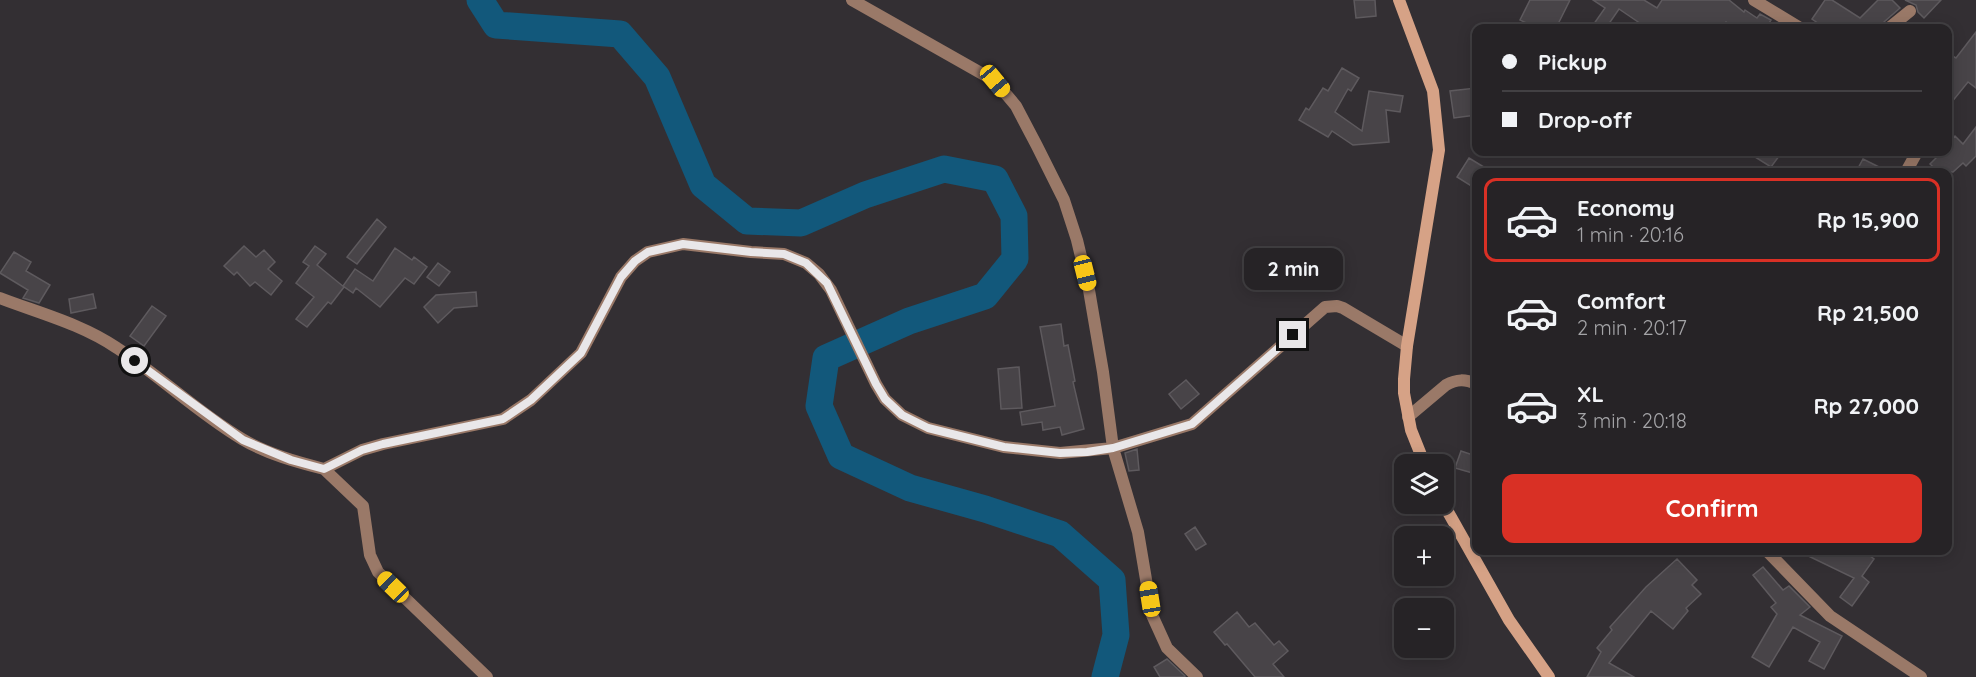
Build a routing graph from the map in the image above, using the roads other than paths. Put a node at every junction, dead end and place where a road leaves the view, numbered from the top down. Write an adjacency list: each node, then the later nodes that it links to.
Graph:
1 (852, 0): 11 (street)
2 (1398, 0): 8 (main road)
3 (1754, 0): 5 (street)
4 (1910, 11): 6 (street)
5 (1793, 24)
6 (1894, 24)
7 (0, 298): 13 (street)
8 (1407, 346): 10 (main road); 11 (street)
9 (1472, 383): 10 (street)
10 (1408, 417): 12 (main road)
11 (1113, 448): 13 (street); 19 (street)
12 (1421, 454)
13 (324, 469): 18 (street)
14 (1450, 514): 15 (main road)
15 (1472, 554)
16 (1473, 555): 20 (main road)
17 (1771, 555): 21 (street)
18 (488, 677)
19 (1197, 677)
20 (1549, 677)
21 (1921, 677)

